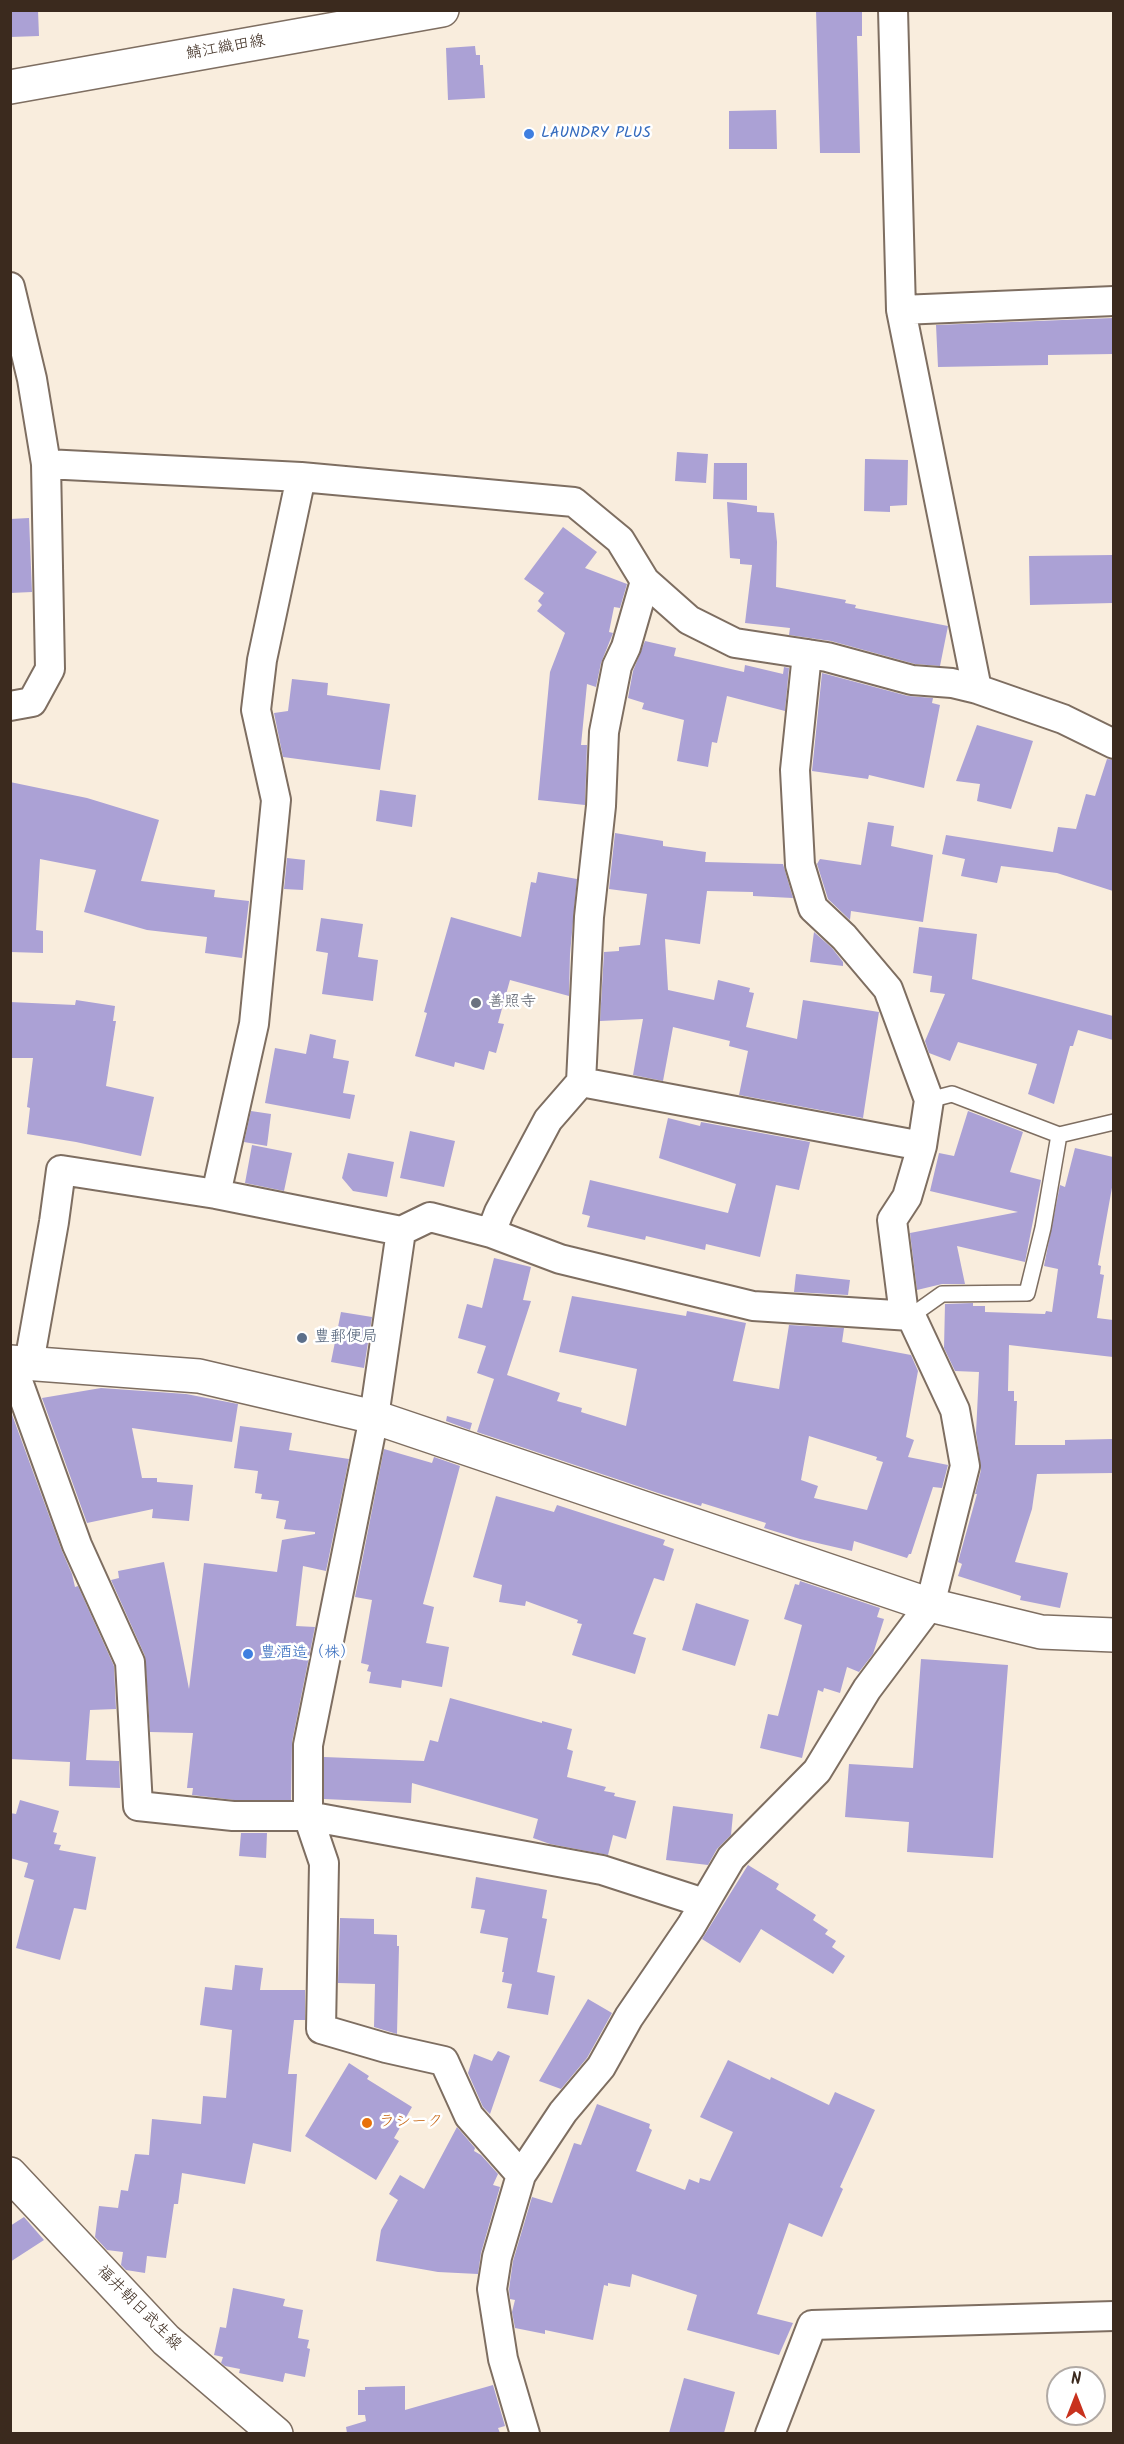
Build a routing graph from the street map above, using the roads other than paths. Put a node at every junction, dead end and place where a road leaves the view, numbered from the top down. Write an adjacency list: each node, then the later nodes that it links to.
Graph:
1 (442, 10): 3 (street, 鯖江織田線)
2 (892, 10): 6 (street)
3 (10, 87)
4 (10, 287): 7 (street)
5 (1113, 301): 6 (street)
6 (901, 310): 11 (street)
7 (46, 464): 8 (street); 12 (street)
8 (302, 477): 9 (street); 19 (street)
9 (645, 581): 10 (street); 14 (street)
10 (807, 654): 11 (street); 15 (street)
11 (977, 689): 13 (street)
12 (10, 706)
13 (1113, 744)
14 (581, 1082): 18 (street); 21 (street)
15 (929, 1100): 17 (lane); 18 (street)
16 (1113, 1122): 17 (lane)
17 (1059, 1135): 22 (lane)
18 (922, 1146): 22 (street)
19 (216, 1194): 20 (street); 23 (street)
20 (401, 1231): 21 (street); 24 (street)
21 (491, 1233): 22 (street)
22 (908, 1316): 25 (street)
23 (17, 1363): 24 (street); 27 (street)
24 (374, 1417): 25 (street); 27 (street)
25 (930, 1605): 26 (street); 28 (street)
26 (1113, 1635)
27 (308, 1816): 28 (street); 30 (street)
28 (704, 1903): 30 (street)
29 (10, 2174): 32 (street, 福井朝日武生線)
30 (521, 2175): 33 (street)
31 (1113, 2316): 34 (street)
32 (262, 2431)
33 (525, 2433)
34 (770, 2433)

